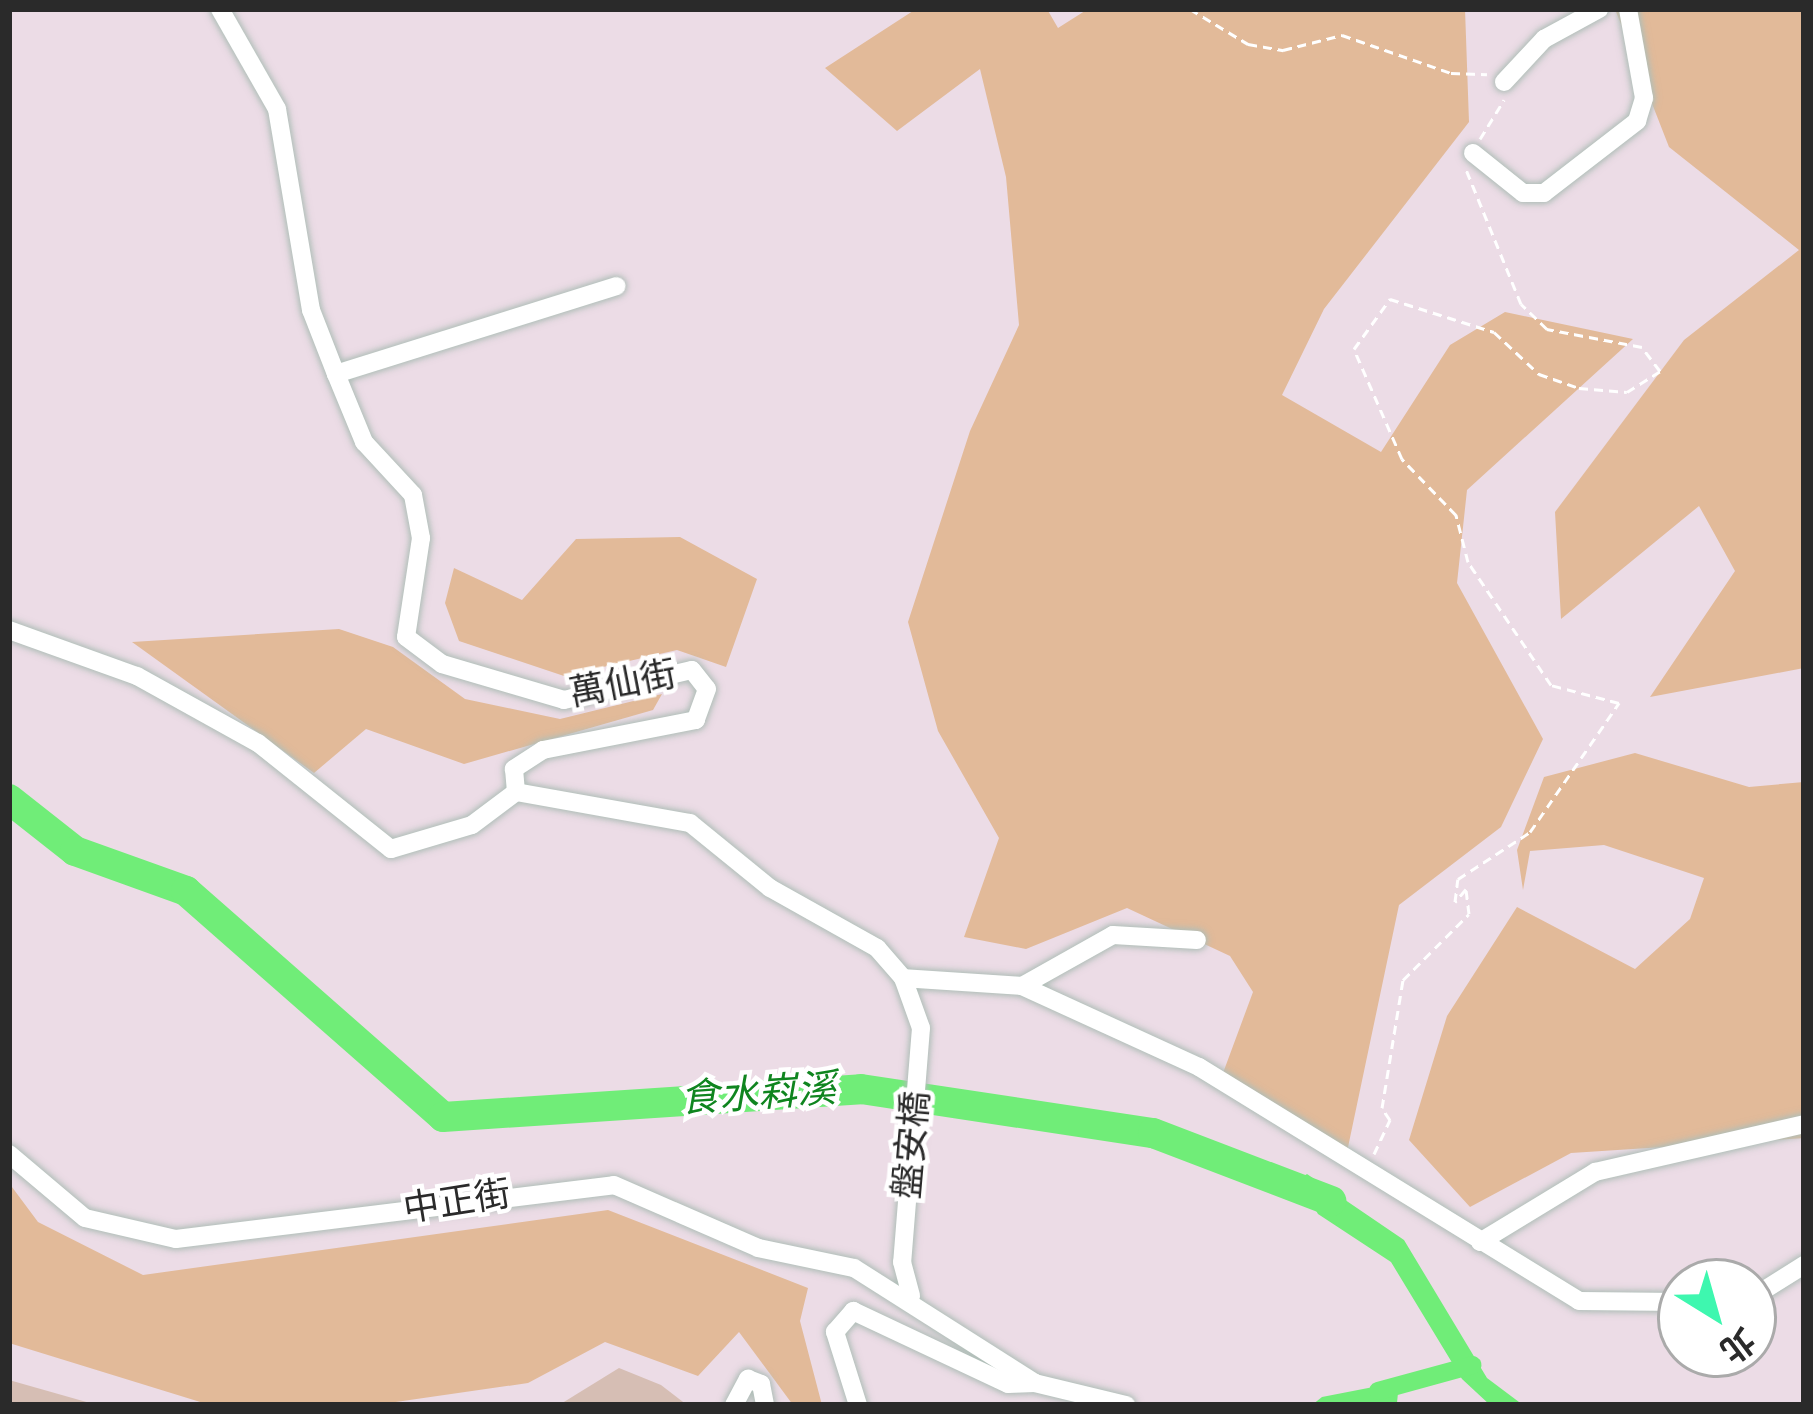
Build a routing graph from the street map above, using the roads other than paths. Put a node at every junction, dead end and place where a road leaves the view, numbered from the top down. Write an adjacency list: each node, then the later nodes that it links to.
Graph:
1 (220, 9): 7 (street, 萬仙街)
2 (1599, 9): 4 (street)
3 (1628, 9): 5 (street)
4 (1504, 82)
5 (1473, 153)
6 (617, 286): 7 (street)
7 (337, 374): 9 (street, 萬仙街)
8 (9, 630): 9 (street)
9 (516, 792): 11 (street)
10 (1197, 940): 12 (street)
11 (903, 978): 12 (street); 18 (street, 盤安橋)
12 (1022, 986): 15 (street)
13 (1804, 1124): 15 (street)
14 (9, 1154): 18 (street, 中正街)
15 (1480, 1242): 19 (street)
16 (1804, 1265): 17 (street)
17 (1777, 1282)
18 (911, 1296): 20 (street)
19 (1657, 1303)
20 (1035, 1383): 23 (street); 24 (street)
21 (734, 1405): 22 (street)
22 (765, 1405)
23 (858, 1405)
24 (1126, 1405)

